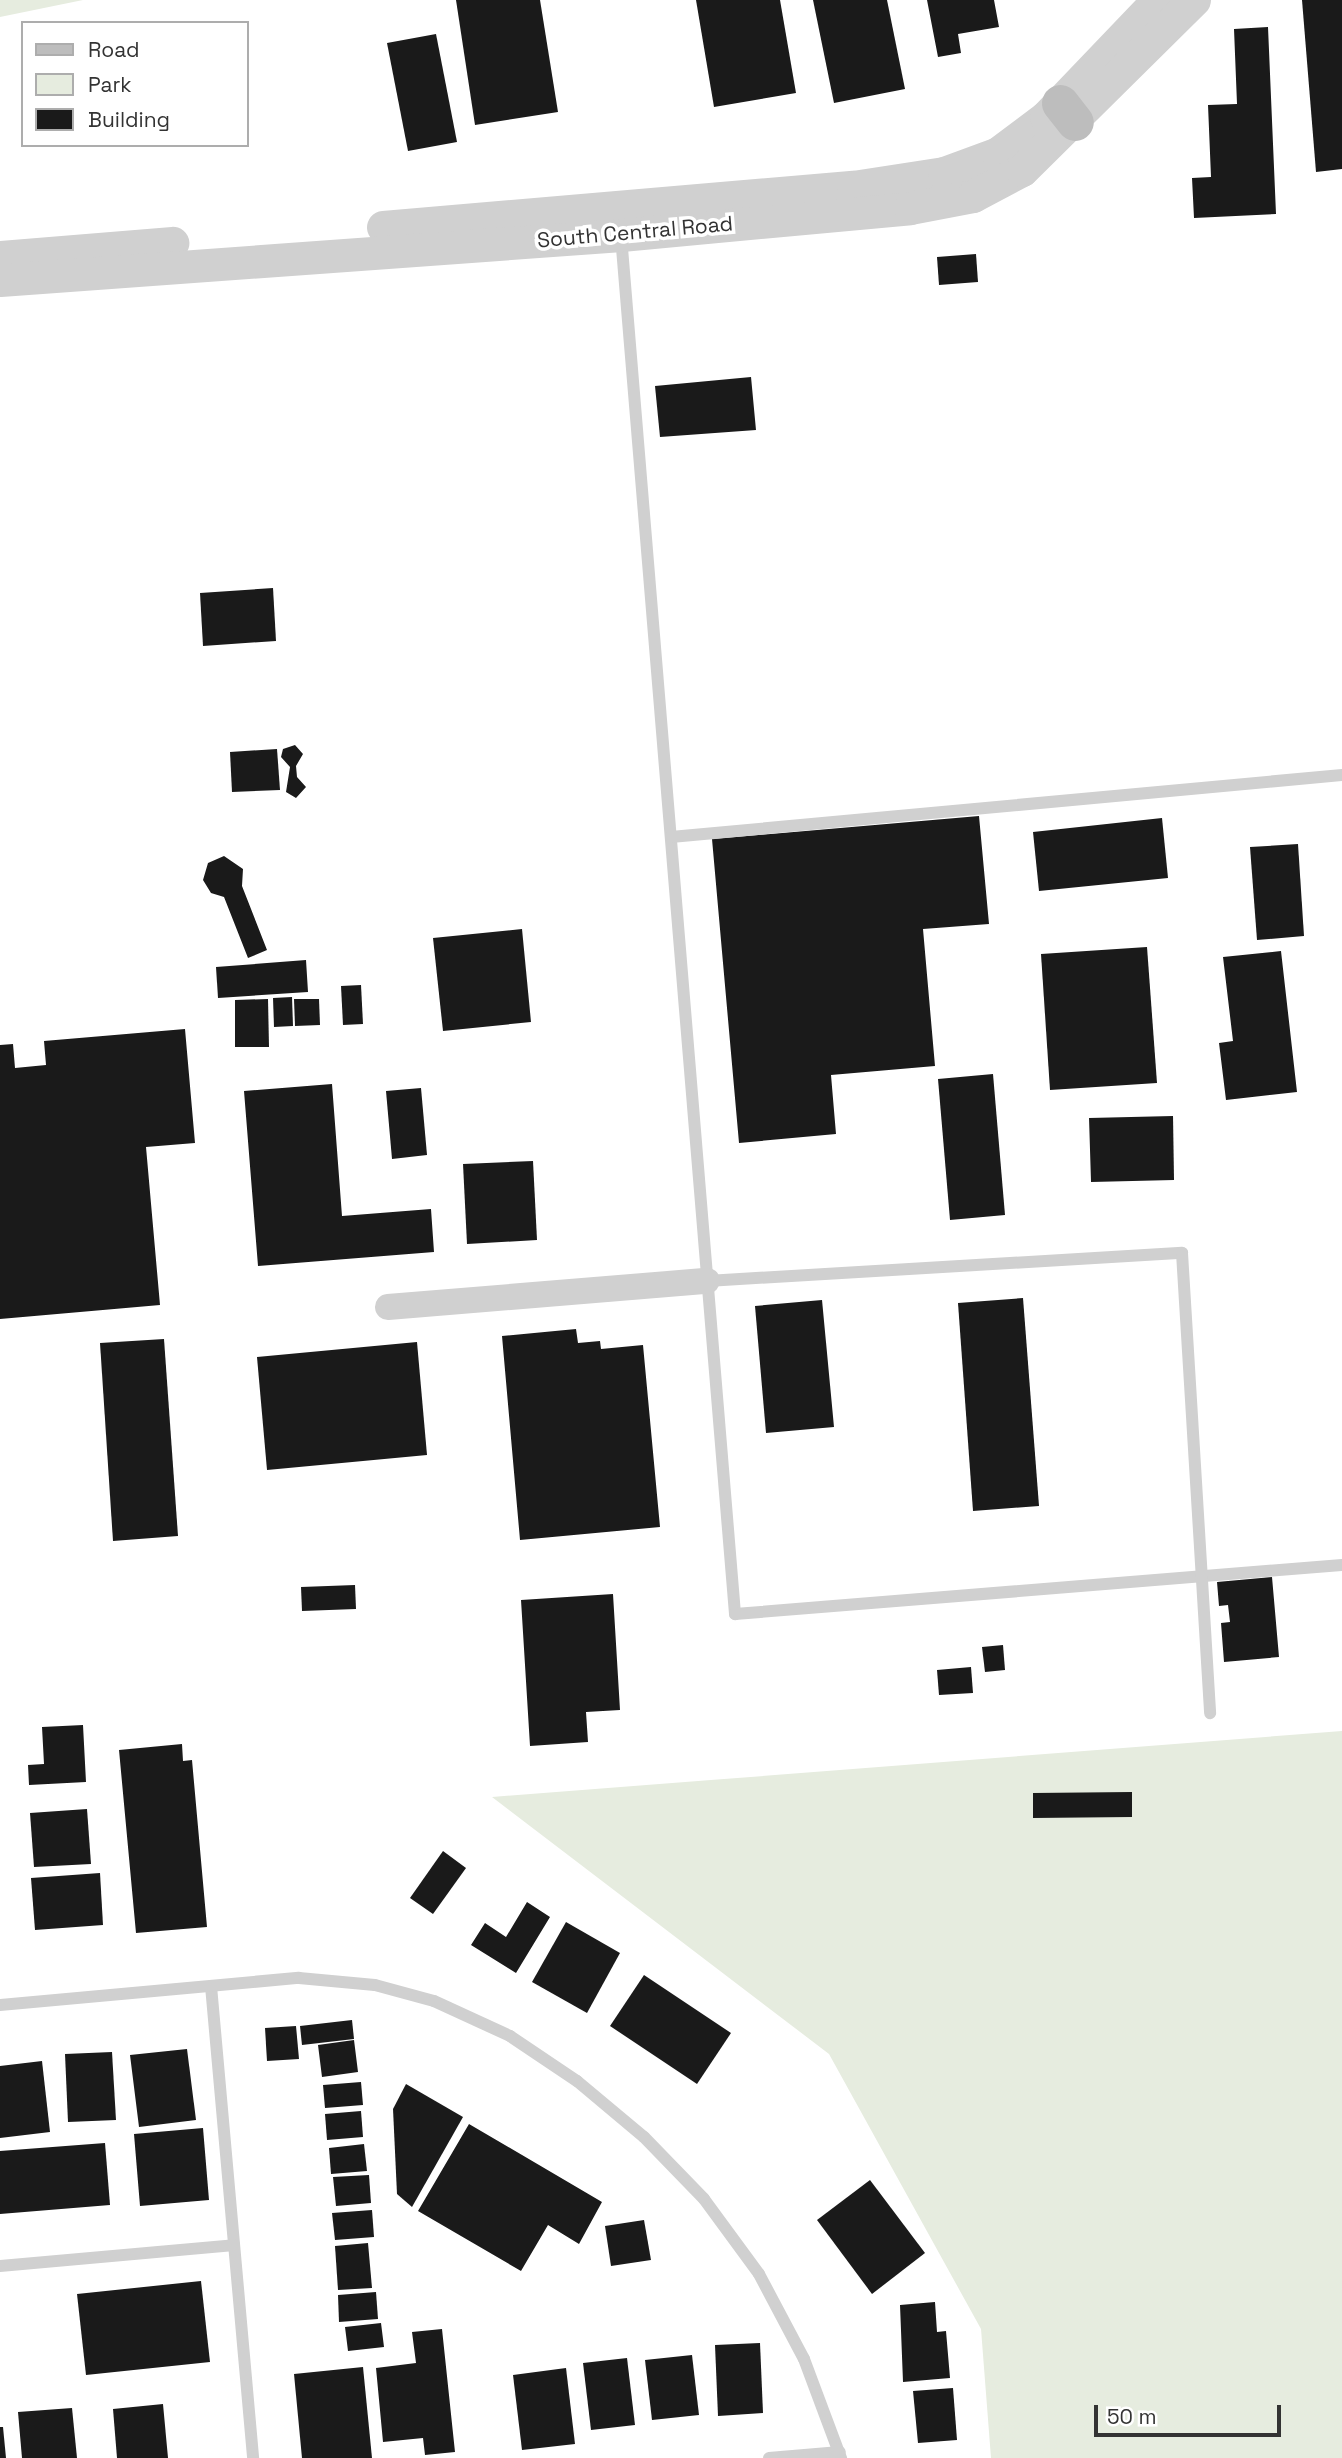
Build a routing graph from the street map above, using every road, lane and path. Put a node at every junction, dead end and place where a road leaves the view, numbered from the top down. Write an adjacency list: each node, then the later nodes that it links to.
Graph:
1 (1158, 0): 3 (street, South Central Road)
2 (1194, 0): 3 (street, South Central Road)
3 (1067, 112): 4 (street, South Central Road)
4 (619, 221): 5 (street, South Central Road); 6 (street, South Central Road); 8 (lane)
5 (0, 257)
6 (0, 281)
7 (1342, 775): 8 (lane)
8 (671, 837): 9 (lane)
9 (708, 1281): 10 (street); 12 (lane); 12 (lane)
10 (388, 1307)
11 (1342, 1565): 12 (lane)
12 (1202, 1576): 13 (lane)
13 (1210, 1713)
14 (211, 1986): 15 (lane); 16 (lane); 18 (lane)
15 (0, 2005)
16 (234, 2245): 17 (lane); 19 (lane)
17 (0, 2266)
18 (841, 2455): 20 (lane)
19 (253, 2458)
20 (769, 2458)

